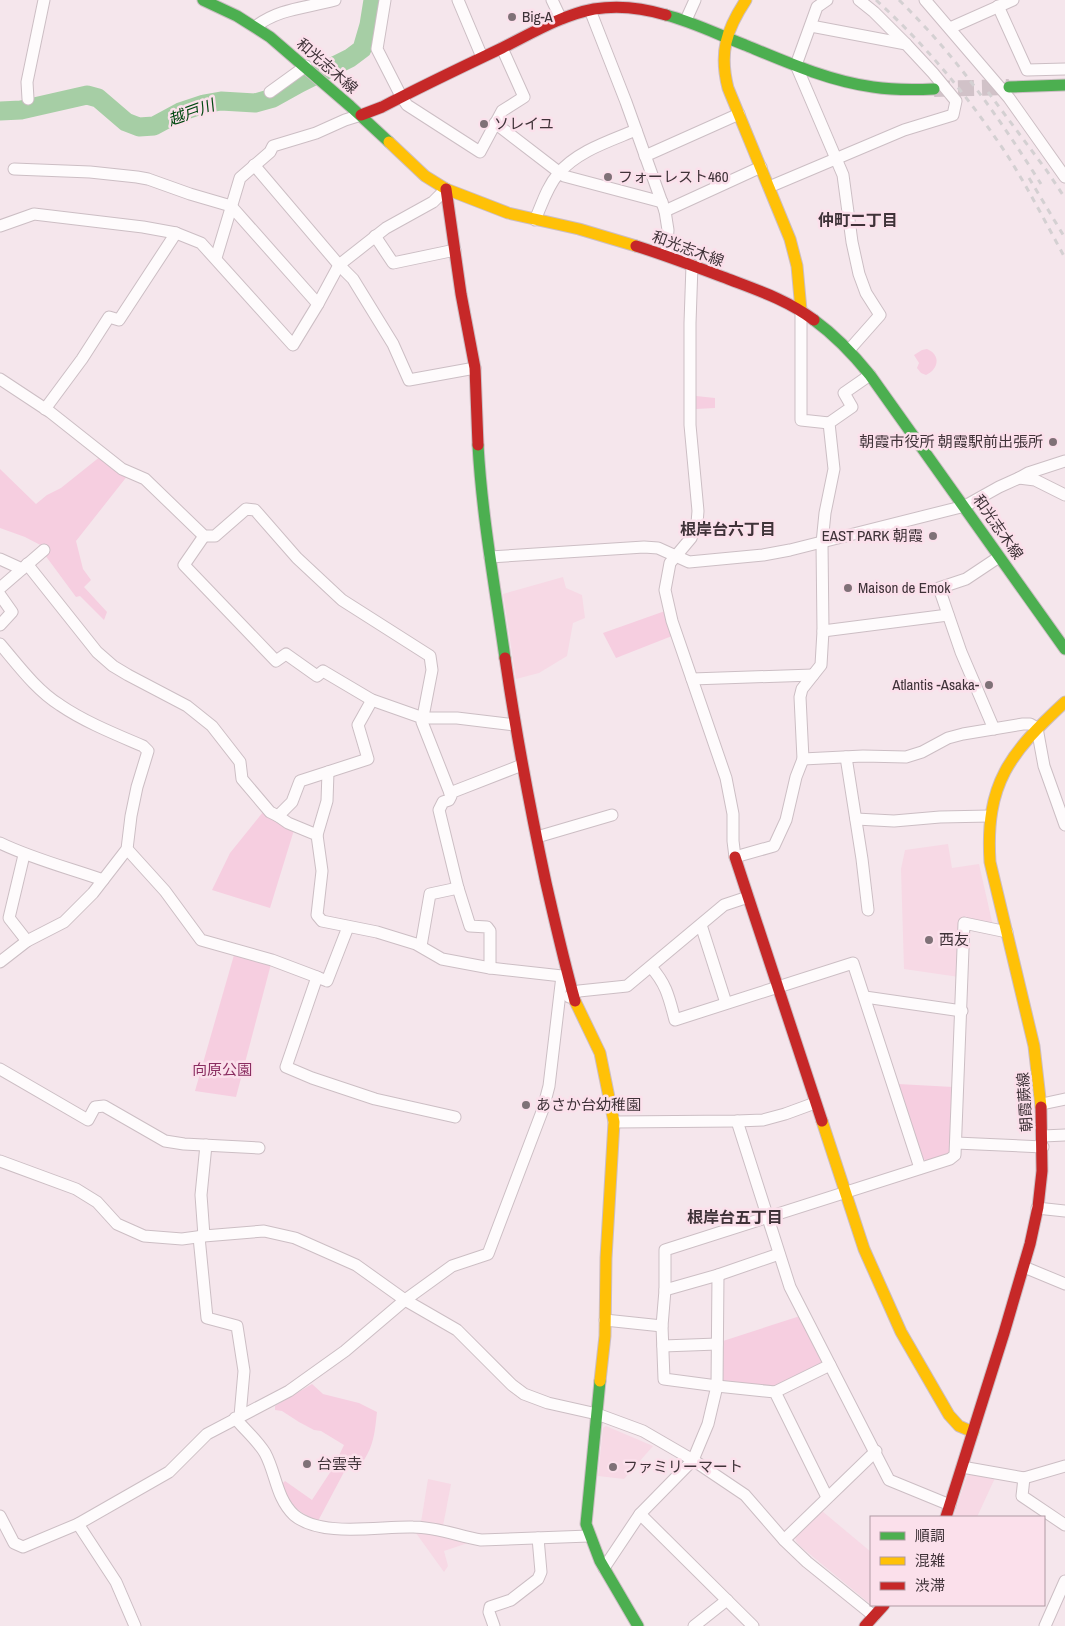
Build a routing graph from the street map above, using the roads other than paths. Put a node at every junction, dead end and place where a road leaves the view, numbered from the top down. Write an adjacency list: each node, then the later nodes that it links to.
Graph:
1 (44, 0): 32 (street)
2 (203, 0): 18 (street, 和光志木線)
3 (335, 0): 18 (street)
4 (385, 0): 31 (street)
5 (458, 0): 23 (street)
6 (552, 0): 15 (street)
7 (695, 0): 16 (street)
8 (746, 0): 20 (street)
9 (827, 0): 17 (street)
10 (859, 0): 21 (street)
11 (925, 0): 19 (street)
12 (1013, 0): 13 (street)
13 (991, 5): 19 (street); 26 (street)
14 (590, 10): 15 (street); 16 (street); 36 (street)
15 (561, 19): 22 (street)
16 (686, 20): 20 (street)
17 (810, 26): 21 (street); 24 (street)
18 (255, 27): 25 (street, 和光志木線)
19 (950, 28): 43 (street)
20 (726, 36): 24 (street); 33 (street)
21 (906, 44): 38 (street)
22 (502, 48): 23 (street); 35 (street)
23 (482, 58): 31 (street)
24 (796, 65): 29 (street); 38 (street)
25 (308, 69): 30 (street); 34 (street, 和光志木線)
26 (1065, 69)
27 (1065, 85): 28 (street)
28 (1009, 87)
29 (934, 89)
30 (270, 92)
31 (401, 96): 34 (street); 35 (street)
32 (28, 99)
33 (739, 114): 37 (street); 40 (street)
34 (361, 116): 39 (street); 45 (street, 和光志木線)
35 (496, 122): 42 (street)
36 (636, 130): 37 (street); 42 (street)
37 (646, 156): 47 (street)
38 (836, 159): 44 (street); 59 (street)
39 (254, 164): 46 (street); 55 (street)
40 (761, 167): 44 (street); 47 (street)
41 (14, 169): 46 (street)
42 (558, 173): 47 (street); 48 (street)
43 (1065, 177)
44 (769, 187): 58 (street)
45 (446, 189): 48 (street, 和光志木線); 51 (street); 52 (street)
46 (230, 206): 54 (street); 57 (street)
47 (663, 207): 53 (street)
48 (535, 220): 53 (street, 和光志木線)
49 (0, 226): 50 (street)
50 (176, 233): 54 (street); 63 (street)
51 (376, 236): 52 (street); 55 (street)
52 (455, 250): 60 (street)
53 (666, 256): 56 (street, 和光志木線)
54 (216, 258): 57 (street)
55 (339, 265): 57 (street); 60 (street)
56 (692, 265): 58 (street, 和光志木線); 73 (street)
57 (318, 304)
58 (801, 310): 59 (street, 和光志木線); 64 (street)
59 (849, 350): 61 (street, 和光志木線)
60 (475, 368): 72 (street)
61 (870, 375): 64 (street); 68 (street, 和光志木線)
62 (0, 379): 63 (street)
63 (45, 409): 69 (street)
64 (829, 423): 70 (street)
65 (1062, 462): 66 (street); 67 (street)
66 (1019, 478): 67 (street); 68 (street)
67 (1060, 492)
68 (964, 506): 70 (street); 74 (street, 和光志木線)
69 (204, 536): 86 (street); 88 (street)
70 (822, 543): 73 (street); 81 (street)
71 (44, 550): 76 (street)
72 (490, 557): 73 (street); 89 (street)
73 (674, 557): 85 (street)
74 (1000, 557): 79 (street); 83 (street, 和光志木線)
75 (0, 560): 76 (street)
76 (24, 566): 77 (street); 98 (street)
77 (0, 588)
78 (0, 595): 80 (street)
79 (948, 615): 81 (street); 91 (street)
80 (0, 625)
81 (823, 630): 84 (street)
82 (0, 644): 105 (street)
83 (1065, 649)
84 (813, 675): 85 (street); 93 (street)
85 (692, 679): 107 (street)
86 (372, 700): 88 (street); 95 (street)
87 (1065, 702): 90 (street, 朝霞蕨線)
88 (423, 718): 89 (street); 96 (street)
89 (515, 725): 94 (street)
90 (1037, 728): 91 (street); 99 (street, 朝霞蕨線); 101 (street)
91 (994, 729): 92 (street)
92 (846, 757): 93 (street); 100 (street)
93 (803, 759): 107 (street)
94 (522, 764): 96 (street); 103 (street)
95 (328, 772): 98 (street); 102 (street)
96 (450, 793): 109 (street)
97 (612, 815): 103 (street)
98 (278, 816): 102 (street)
99 (990, 816): 100 (street); 114 (street, 朝霞蕨線)
100 (856, 819): 111 (street)
101 (1065, 825)
102 (317, 835): 113 (street)
103 (537, 837): 120 (street)
104 (0, 844): 106 (street)
105 (127, 849): 108 (street); 121 (street)
106 (24, 855): 108 (street); 115 (street)
107 (735, 857): 110 (street)
108 (103, 880): 115 (street)
109 (458, 888): 116 (street); 119 (street)
110 (748, 897): 112 (street); 122 (street)
111 (868, 910)
112 (701, 924): 118 (street); 126 (street)
113 (348, 927): 116 (street); 121 (street)
114 (1006, 932): 127 (street); 131 (street, 朝霞蕨線)
115 (27, 941): 117 (street)
116 (421, 946): 119 (street)
117 (0, 962)
118 (650, 967): 123 (street); 126 (street)
119 (490, 968): 120 (street)
120 (565, 975): 123 (street); 125 (street)
121 (317, 977): 132 (street)
122 (778, 986): 124 (street); 126 (street); 130 (street)
123 (573, 995): 125 (street); 134 (street)
124 (865, 997): 127 (street); 141 (street)
125 (560, 999): 152 (street)
126 (726, 1002)
127 (962, 1012): 137 (street)
128 (0, 1069): 138 (street)
129 (1065, 1099): 131 (street)
130 (815, 1103): 133 (street); 142 (street)
131 (1042, 1104): 136 (street, 朝霞蕨線)
132 (455, 1117)
133 (737, 1121): 134 (street); 145 (street)
134 (614, 1122): 153 (street)
135 (1065, 1136): 136 (street)
136 (1043, 1142): 137 (street); 143 (street, 朝霞蕨線)
137 (956, 1144): 141 (street)
138 (206, 1145): 139 (street); 146 (street)
139 (259, 1148)
140 (0, 1161): 146 (street)
141 (920, 1168): 142 (street)
142 (844, 1192): 145 (street); 162 (street)
143 (1038, 1208): 144 (street); 148 (street, 朝霞蕨線)
144 (1065, 1211)
145 (767, 1218): 147 (street); 151 (street)
146 (201, 1236): 152 (street); 161 (street)
147 (779, 1254): 149 (street); 157 (street)
148 (1024, 1266): 150 (street); 162 (street, 朝霞蕨線)
149 (718, 1275): 151 (street); 155 (street)
150 (1065, 1284)
151 (665, 1290): 154 (street)
152 (405, 1300): 160 (street); 161 (street)
153 (605, 1320): 154 (street); 160 (street)
154 (662, 1326): 156 (street)
155 (717, 1344): 156 (street); 158 (street)
156 (663, 1346): 158 (street)
157 (830, 1365): 159 (street); 163 (street)
158 (716, 1386): 159 (street); 164 (street)
159 (775, 1392): 168 (street)
160 (597, 1414): 164 (street); 175 (street)
161 (237, 1417): 173 (street); 176 (street)
162 (973, 1432): 166 (street, 朝霞蕨線)
163 (876, 1451): 168 (street); 169 (street)
164 (693, 1460): 170 (street); 177 (street)
165 (1065, 1466): 167 (street)
166 (962, 1467): 167 (street); 169 (street, 朝霞蕨線)
167 (1024, 1478): 174 (street)
168 (827, 1497): 177 (street)
169 (950, 1506): 172 (street, 朝霞蕨線)
170 (640, 1514): 178 (street); 180 (street)
171 (0, 1516): 173 (street)
172 (946, 1516)
173 (78, 1524): 183 (street)
174 (1065, 1525)
175 (590, 1536): 176 (street); 178 (street)
176 (538, 1538): 184 (street)
177 (784, 1540): 182 (street)
178 (604, 1568): 185 (street)
179 (1065, 1581): 190 (street)
180 (727, 1600): 186 (street); 187 (street)
181 (883, 1606): 182 (street)
182 (874, 1616): 188 (street); 189 (street)
183 (135, 1626)
184 (494, 1626)
185 (638, 1626)
186 (694, 1626)
187 (753, 1626)
188 (865, 1626)
189 (882, 1626)
190 (1045, 1626)

